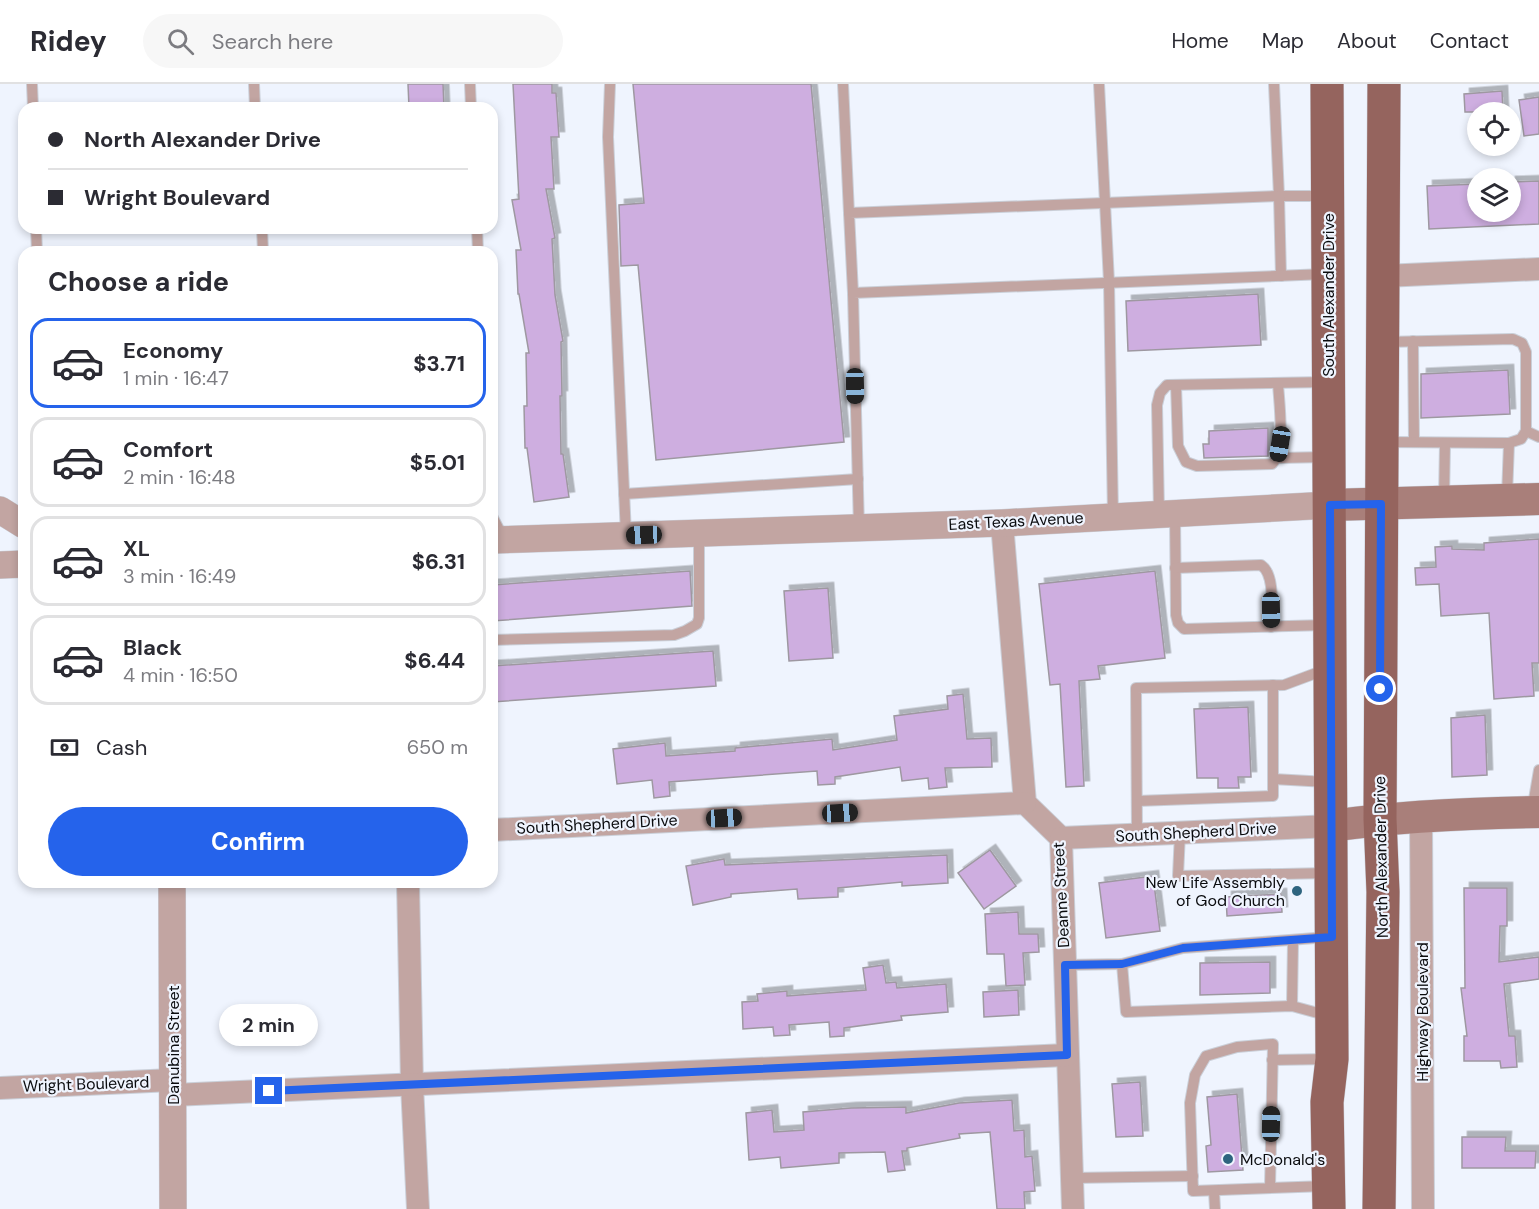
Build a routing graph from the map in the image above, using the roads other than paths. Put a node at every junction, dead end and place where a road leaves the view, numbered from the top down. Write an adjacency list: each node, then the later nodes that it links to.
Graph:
1 (32, 84): 10 (lane)
2 (254, 84): 11 (lane)
3 (470, 84): 12 (lane)
4 (610, 84): 36 (lane)
5 (843, 84): 16 (lane)
6 (1099, 84): 15 (lane)
7 (1274, 84): 13 (lane)
8 (1327, 84): 14 (main road, South Alexander Drive)
9 (1384, 84): 20 (main road)
10 (33, 102)
11 (255, 102)
12 (471, 102)
13 (1279, 196): 14 (lane); 15 (lane); 19 (lane)
14 (1328, 196): 18 (main road, South Alexander Drive)
15 (1105, 204): 16 (lane); 21 (lane)
16 (849, 213): 22 (lane)
17 (1539, 269): 20 (street)
18 (1328, 274): 19 (lane); 24 (main road, South Alexander Drive)
19 (1281, 276): 21 (lane)
20 (1384, 276): 23 (main road)
21 (1109, 282): 22 (lane); 44 (lane)
22 (853, 293): 35 (lane)
23 (1398, 341): 27 (lane); 29 (main road); 30 (lane)
24 (1329, 382): 25 (lane); 33 (main road, South Alexander Drive)
25 (1278, 383): 26 (lane); 34 (lane)
26 (1176, 385): 34 (lane); 43 (lane)
27 (1526, 431): 28 (lane); 32 (lane)
28 (1539, 437)
29 (1382, 442): 30 (lane); 40 (main road)
30 (1414, 442): 31 (lane)
31 (1445, 443): 32 (lane); 39 (lane)
32 (1509, 443): 38 (lane)
33 (1328, 457): 34 (lane); 41 (main road, South Alexander Drive)
34 (1278, 458)
35 (858, 479): 36 (lane); 47 (lane)
36 (624, 494): 50 (lane)
37 (1539, 499): 38 (main road, East Texas Avenue)
38 (1507, 500): 39 (main road, East Texas Avenue)
39 (1444, 502): 40 (main road, East Texas Avenue)
40 (1381, 504): 41 (main road, East Texas Avenue); 66 (main road, North Alexander Drive)
41 (1330, 505): 43 (street, East Texas Avenue); 54 (main road)
42 (0, 510): 45 (street)
43 (1167, 514): 44 (street, East Texas Avenue); 53 (lane)
44 (1113, 517): 46 (street, East Texas Avenue)
45 (18, 521)
46 (1002, 523): 47 (street, East Texas Avenue); 63 (street)
47 (859, 528): 49 (street, East Texas Avenue)
48 (498, 532): 50 (street, East Texas Avenue)
49 (699, 533): 50 (street, East Texas Avenue); 56 (lane)
50 (626, 536)
51 (0, 564): 52 (street)
52 (18, 564)
53 (1175, 568): 55 (lane); 55 (lane)
54 (1329, 625): 55 (lane); 57 (main road)
55 (1271, 627)
56 (498, 640)
57 (1330, 668): 58 (lane); 61 (main road)
58 (1273, 685): 60 (lane); 62 (lane)
59 (1539, 770): 64 (lane)
60 (1274, 779): 61 (lane); 62 (lane)
61 (1331, 782): 67 (main road)
62 (1137, 801): 70 (lane)
63 (1025, 803): 68 (street, South Shepherd Drive); 71 (street, Deanne Street)
64 (1535, 812): 65 (main road)
65 (1421, 816): 66 (main road); 98 (street, Highway Boulevard)
66 (1380, 819): 67 (main road); 84 (main road, North Alexander Drive)
67 (1331, 826): 69 (street, South Shepherd Drive); 72 (main road)
68 (498, 830)
69 (1179, 833): 70 (street, South Shepherd Drive); 72 (lane)
70 (1137, 835): 71 (street, South Shepherd Drive)
71 (1061, 838): 78 (street, Deanne Street)
72 (1331, 873): 75 (main road)
73 (171, 888): 87 (street, Danubina Street)
74 (408, 888): 85 (street)
75 (1332, 937): 76 (lane); 80 (main road)
76 (1293, 940): 77 (lane); 79 (lane)
77 (1122, 964): 78 (lane); 79 (lane)
78 (1065, 965): 81 (street, Deanne Street)
79 (1292, 1006): 80 (lane)
80 (1332, 1016): 82 (main road)
81 (1067, 1055): 85 (street, Wright Boulevard); 89 (street, Deanne Street)
82 (1332, 1059): 83 (lane); 84 (main road); 92 (main road)
83 (1272, 1060): 88 (lane); 90 (lane)
84 (1381, 1061): 97 (main road, North Alexander Drive)
85 (412, 1084): 87 (street, Wright Boulevard); 94 (street)
86 (0, 1088): 87 (street, Wright Boulevard)
87 (173, 1088): 93 (street, Danubina Street)
88 (1193, 1176): 89 (lane); 91 (lane)
89 (1072, 1178): 95 (street, Deanne Street)
90 (1270, 1188): 91 (lane); 92 (lane)
91 (1214, 1191): 96 (lane)
92 (1329, 1197)
93 (173, 1209)
94 (418, 1209)
95 (1073, 1209)
96 (1215, 1209)
97 (1379, 1209)
98 (1424, 1209)

